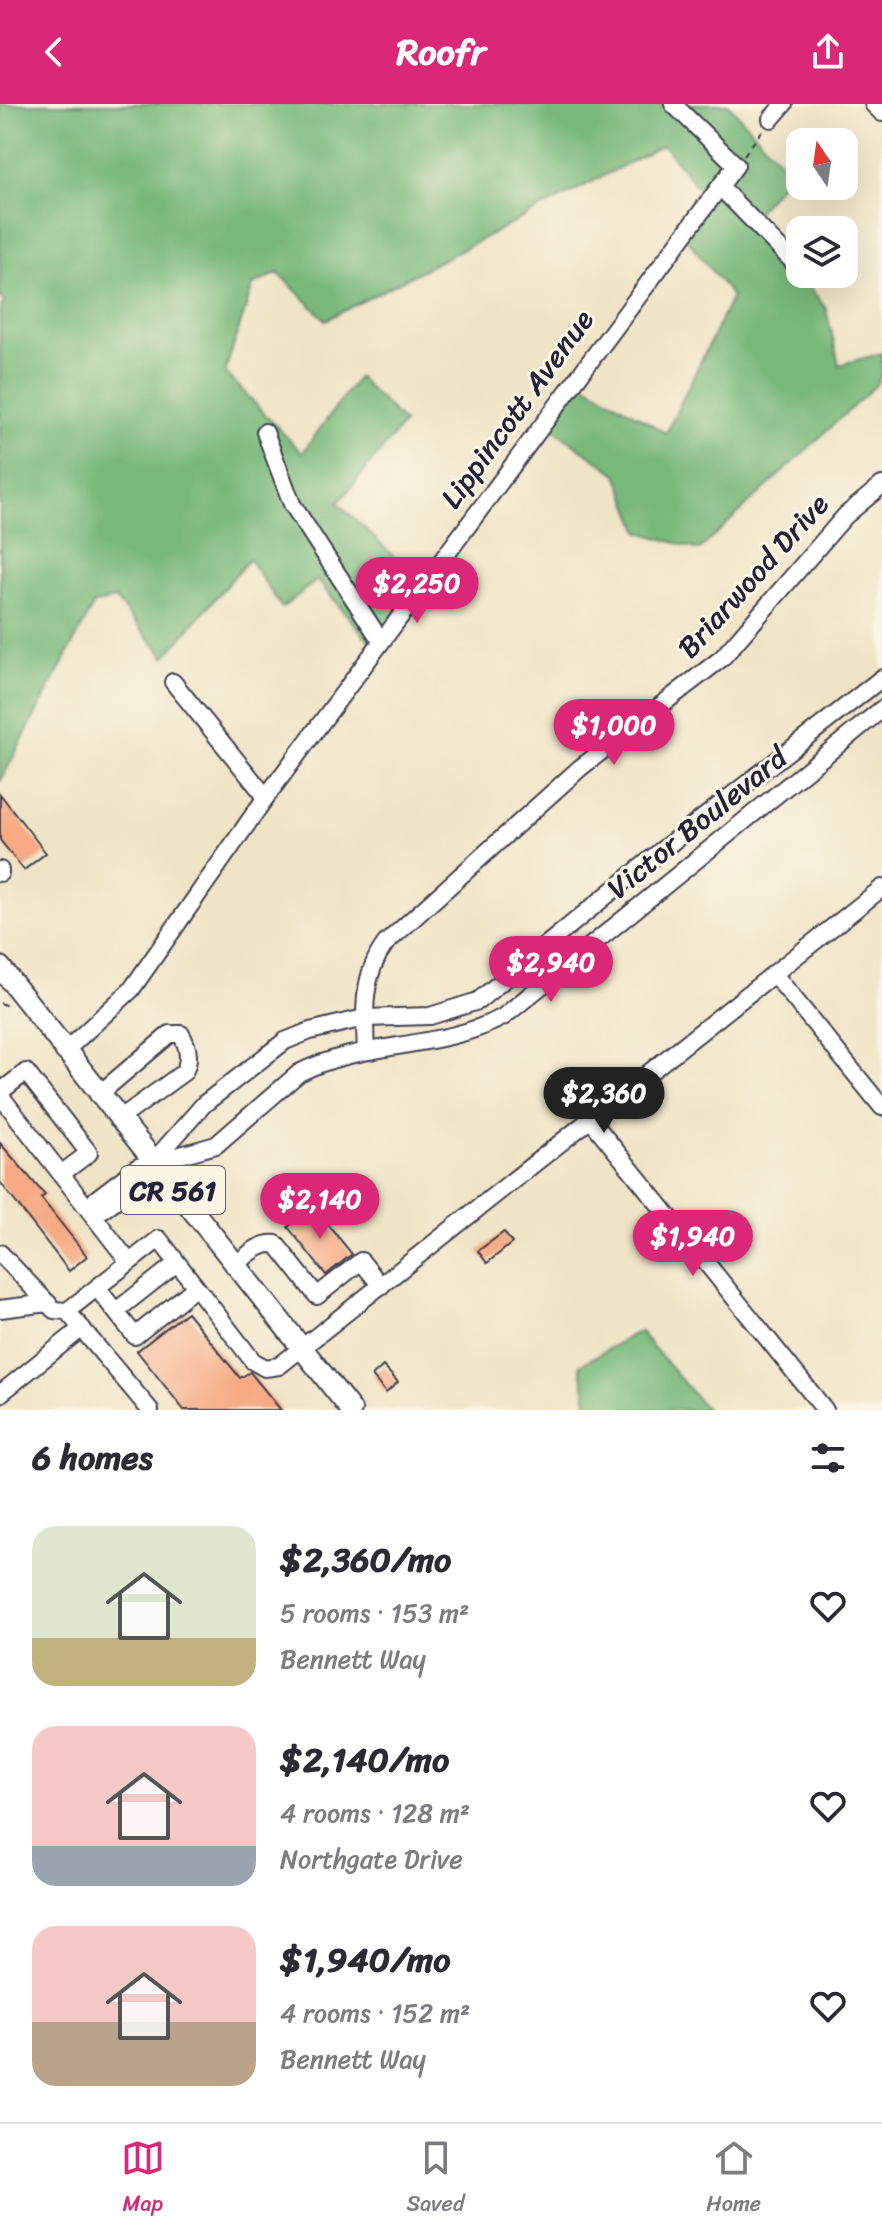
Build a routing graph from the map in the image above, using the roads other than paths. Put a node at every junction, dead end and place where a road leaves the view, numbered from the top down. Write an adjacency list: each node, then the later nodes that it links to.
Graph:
1 (673, 104): 6 (street, Lippincott Avenue)
2 (784, 104): 5 (street)
3 (873, 104): 4 (street)
4 (882, 113)
5 (771, 119)
6 (720, 187): 7 (street); 10 (street, Lippincott Avenue)
7 (786, 255)
8 (265, 432): 10 (street)
9 (882, 485): 18 (street, Briarwood Drive)
10 (381, 641): 14 (street, Lippincott Avenue)
11 (882, 678): 18 (street, Victor Boulevard)
12 (173, 682): 14 (street)
13 (882, 709): 19 (street, Victor Boulevard)
14 (266, 797): 20 (street, Lippincott Avenue)
15 (882, 888): 17 (street)
16 (0, 967): 20 (main road, CR 561)
17 (774, 974): 23 (street); 25 (street)
18 (364, 1018): 19 (street, Briarwood Drive); 26 (street, Victor Boulevard)
19 (366, 1051): 26 (street, Victor Boulevard)
20 (64, 1052): 22 (main road, CR 561)
21 (0, 1094): 27 (street); 27 (street)
22 (98, 1095): 24 (main road, CR 561); 24 (street)
23 (882, 1107)
24 (118, 1120): 26 (main road, CR 561)
25 (591, 1120): 33 (street); 45 (street)
26 (152, 1163): 28 (street); 32 (main road, CR 561)
27 (61, 1174): 28 (street)
28 (90, 1211): 30 (street)
29 (0, 1253): 36 (street)
30 (129, 1262): 31 (street); 35 (street)
31 (177, 1263): 34 (street); 39 (street)
32 (234, 1266): 33 (street); 41 (main road, CR 561)
33 (381, 1286): 41 (street)
34 (196, 1287): 39 (street); 41 (street)
35 (97, 1288): 38 (street); 39 (street)
36 (48, 1303): 37 (street); 38 (street)
37 (0, 1309)
38 (67, 1311): 40 (street)
39 (116, 1311)
40 (82, 1328): 42 (street); 43 (street)
41 (301, 1349): 44 (main road, CR 561)
42 (0, 1394)
43 (150, 1410)
44 (351, 1410)
45 (825, 1410)

